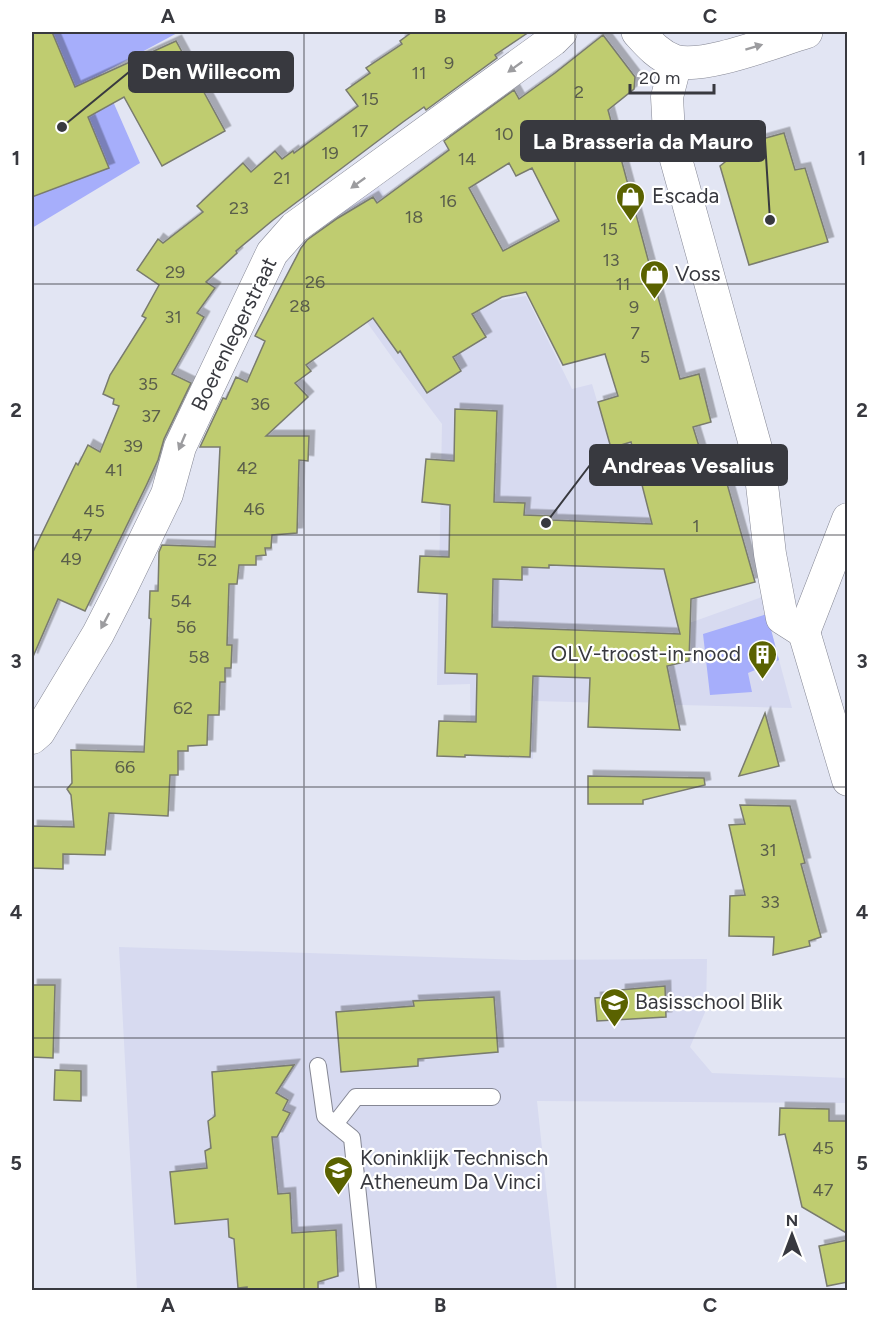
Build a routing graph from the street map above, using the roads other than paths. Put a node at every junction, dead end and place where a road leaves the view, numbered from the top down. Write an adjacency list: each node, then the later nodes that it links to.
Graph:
1 (561, 32): 7 (street, Boerenlegerstraat, one-way to 7)
2 (638, 32): 4 (street)
3 (806, 32): 4 (street, one-way to 3)
4 (676, 62): 6 (street)
5 (848, 519): 6 (street)
6 (804, 632): 8 (street)
7 (32, 738)
8 (848, 780)
9 (318, 1066): 11 (lane)
10 (492, 1097): 11 (lane)
11 (335, 1124): 12 (lane)
12 (368, 1290)

